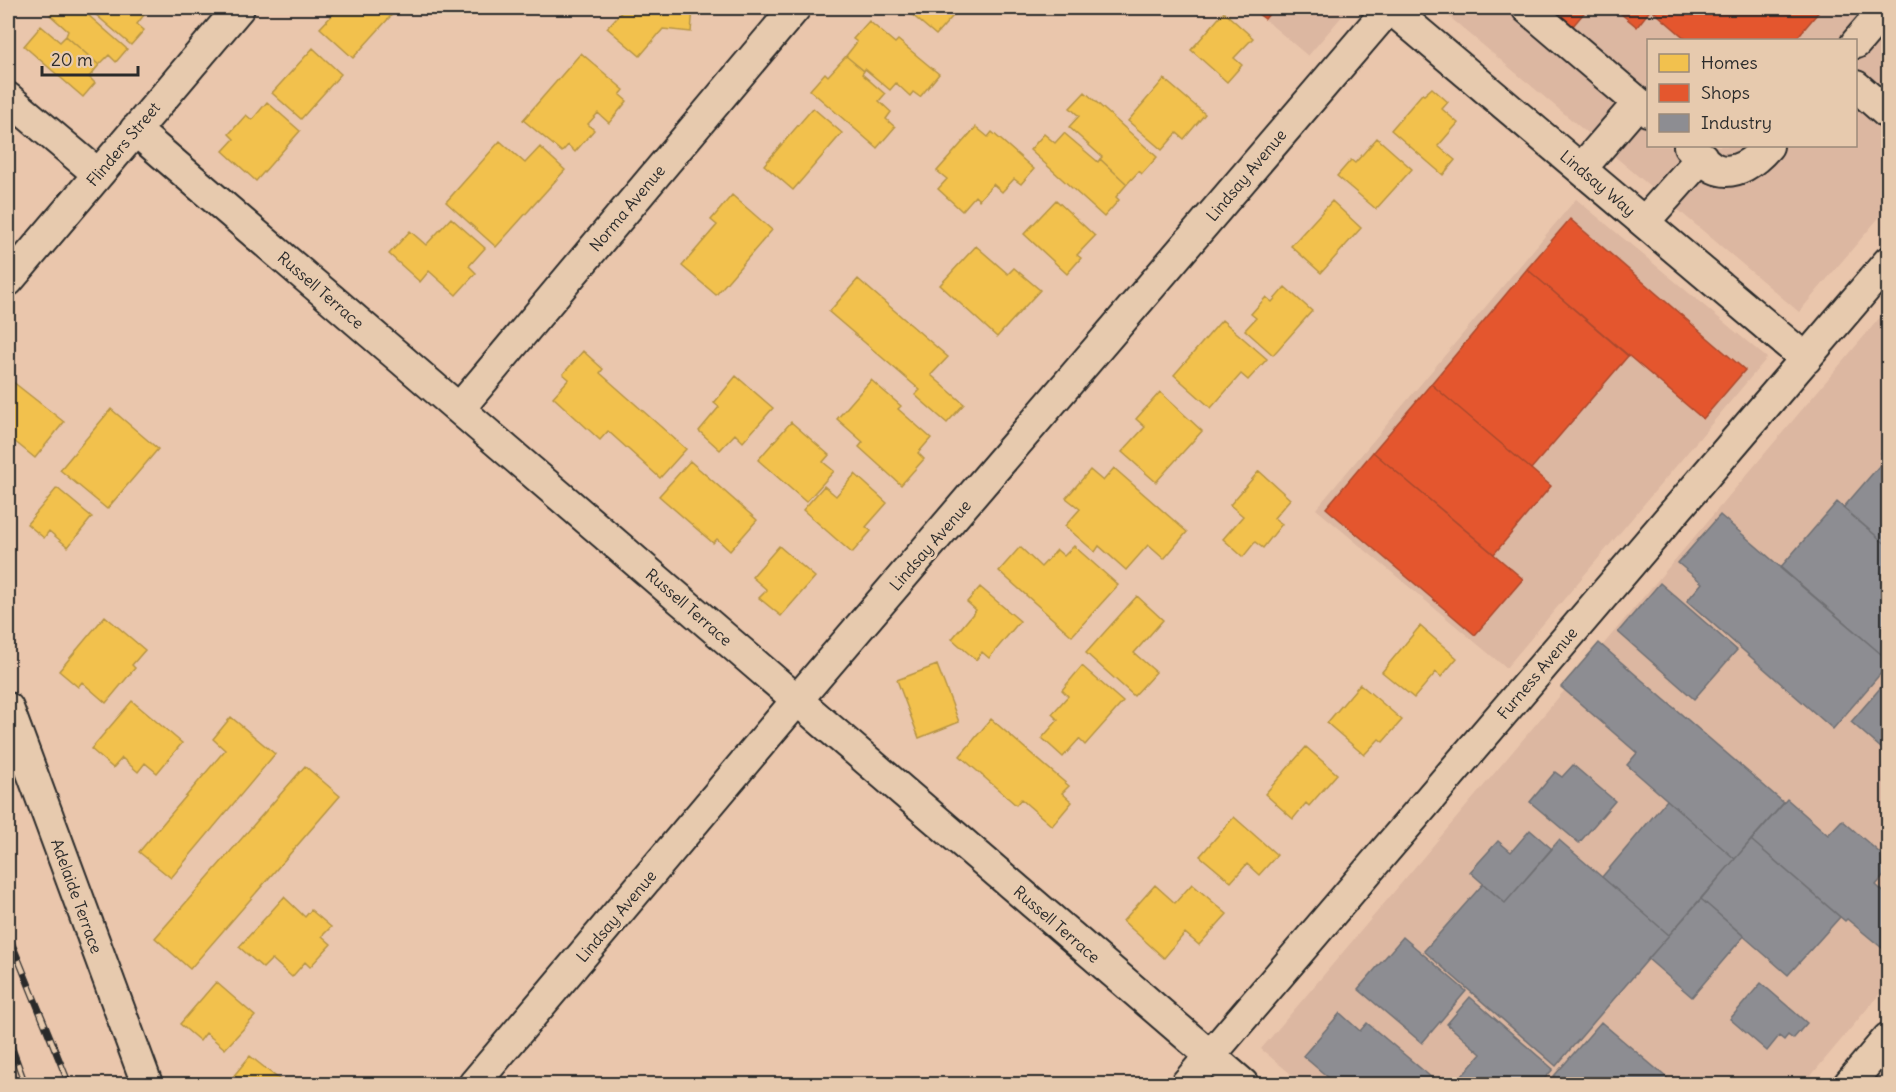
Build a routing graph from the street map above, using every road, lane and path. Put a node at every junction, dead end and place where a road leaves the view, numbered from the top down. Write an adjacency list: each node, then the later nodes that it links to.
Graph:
1 (239, 8): 11 (street, Flinders Street)
2 (795, 8): 20 (street, Norma Avenue)
3 (1390, 8): 14 (street, Lindsay Way); 21 (street, Lindsay Avenue)
4 (1527, 8): 9 (street)
5 (1886, 8): 6 (street)
6 (1857, 42)
7 (1857, 87): 10 (street)
8 (8, 98): 15 (street)
9 (1643, 107): 14 (street)
10 (1888, 114)
11 (135, 130): 15 (street, Flinders Street); 20 (street, Russell Terrace)
12 (1767, 147): 13 (street)
13 (1695, 151): 16 (street)
14 (1581, 169): 16 (street, Lindsay Way)
15 (98, 174): 18 (street, Flinders Street)
16 (1644, 222): 19 (street, Lindsay Way)
17 (1888, 262): 19 (street, Furness Avenue)
18 (8, 281)
19 (1806, 359): 24 (street, Furness Avenue)
20 (459, 409): 21 (street, Russell Terrace)
21 (797, 700): 24 (street, Russell Terrace); 26 (street, Lindsay Avenue)
22 (8, 708): 25 (street, Adelaide Terrace)
23 (1888, 1038): 29 (street)
24 (1210, 1056): 27 (street, Furness Avenue); 28 (street, Russell Terrace)
25 (147, 1084)
26 (474, 1084)
27 (1186, 1084)
28 (1243, 1084)
29 (1849, 1084)

